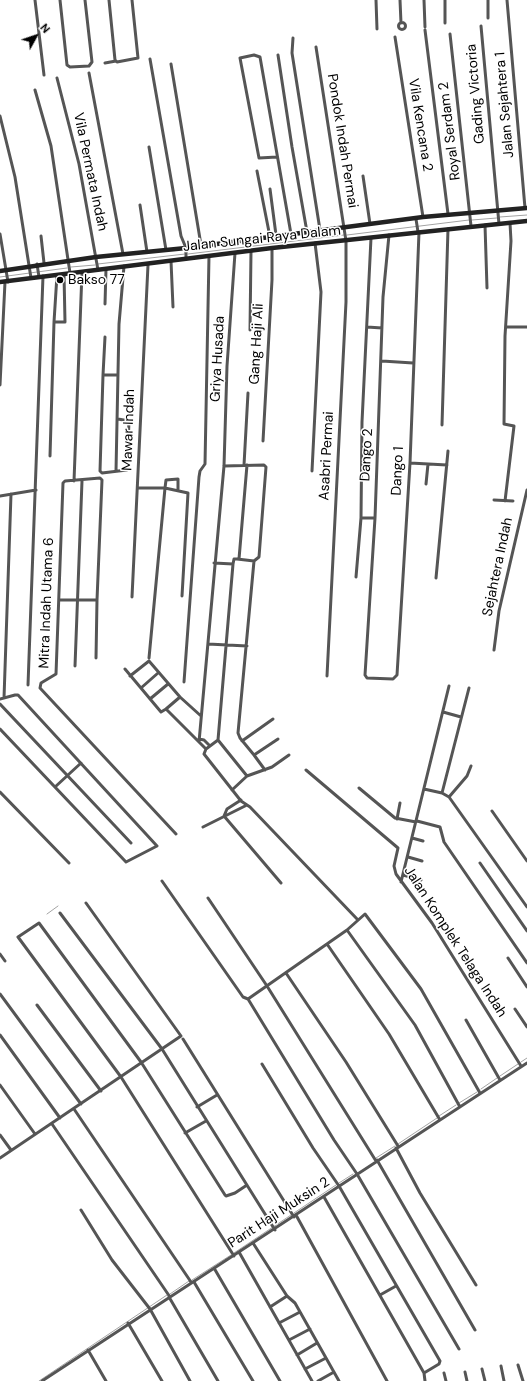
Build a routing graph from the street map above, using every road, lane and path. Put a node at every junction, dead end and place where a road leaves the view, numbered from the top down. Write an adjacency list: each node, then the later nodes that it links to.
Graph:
1 (35, 0): 27 (street)
2 (60, 0): 3 (street)
3 (85, 0)
4 (108, 0): 23 (street)
5 (132, 0): 23 (street)
6 (376, 0): 16 (street)
7 (400, 0): 13 (street)
8 (424, 0): 39 (street)
9 (445, 0): 14 (street)
10 (488, 0): 12 (street)
11 (507, 0): 37 (street, Jalan Sejahtera 1)
12 (488, 18)
13 (401, 23)
14 (445, 23)
15 (481, 26): 38 (street, Gading Victoria)
16 (378, 29)
17 (450, 34): 40 (street, Royal Serdam 2)
18 (395, 37): 41 (street, Vila Kencana 2)
19 (293, 38): 51 (street)
20 (316, 48): 49 (street, Pondok Indah Permai)
21 (278, 55): 53 (street)
22 (150, 59): 65 (street)
23 (116, 61): 24 (street)
24 (105, 63)
25 (171, 64): 63 (street)
26 (89, 73): 70 (street)
27 (44, 75)
28 (57, 78): 73 (street, Vila Permata Indah)
29 (35, 90): 75 (street)
30 (0, 116): 80 (street)
31 (149, 147): 66 (street)
32 (277, 157): 32 (street); 55 (street)
33 (257, 171): 59 (street)
34 (363, 176): 46 (street)
35 (270, 189): 56 (street)
36 (140, 204): 68 (street)
37 (526, 208): 38 (street)
38 (497, 213): 40 (street); 44 (street)
39 (448, 214): 40 (street); 41 (street)
40 (470, 215): 47 (street, Royal Serdam 2)
41 (423, 217): 42 (street)
42 (416, 220): 46 (street); 52 (street, Dango 1)
43 (527, 221): 45 (street, Jalan Sungai Raya Dalam)
44 (499, 223): 45 (street, Jalan Sungai Raya Dalam); 48 (street, Jalan Sungai Raya Dalam)
45 (510, 223): 97 (street)
46 (370, 224): 49 (street)
47 (471, 225): 48 (street, Jalan Sungai Raya Dalam); 50 (street, Jalan Sungai Raya Dalam)
48 (486, 225): 92 (street)
49 (344, 228): 51 (street); 61 (street, Pondok Indah Permai)
50 (448, 229): 52 (street, Jalan Sungai Raya Dalam); 109 (street)
51 (320, 230): 53 (street)
52 (418, 231): 58 (street, Jalan Sungai Raya Dalam); 103 (street, Dango 1)
53 (307, 232): 55 (street)
54 (0, 234): 84 (street)
55 (291, 234): 56 (street)
56 (276, 235): 59 (street)
57 (41, 236): 76 (street)
58 (389, 236): 60 (street, Jalan Sungai Raya Dalam); 99 (street, Dango 2)
59 (270, 237): 63 (street)
60 (371, 238): 61 (street, Jalan Sungai Raya Dalam); 96 (street)
61 (346, 239): 62 (street, Jalan Sungai Raya Dalam); 157 (street, Asabri Permai)
62 (315, 243): 64 (street, Jalan Sungai Raya Dalam); 118 (street)
63 (201, 245): 65 (street)
64 (272, 248): 67 (street, Jalan Sungai Raya Dalam); 110 (street, Gang Haji Ali)
65 (186, 249): 66 (street); 72 (street)
66 (166, 250): 68 (street)
67 (251, 251): 69 (street, Jalan Sungai Raya Dalam); 100 (street)
68 (147, 252): 70 (street)
69 (235, 253): 71 (street, Jalan Sungai Raya Dalam); 117 (street, Griya Husada)
70 (123, 254): 73 (street)
71 (209, 256): 72 (street, Jalan Sungai Raya Dalam); 158 (street)
72 (186, 257): 74 (street, Jalan Sungai Raya Dalam)
73 (96, 258): 75 (street); 81 (street, Vila Permata Indah)
74 (171, 261): 78 (street, Jalan Sungai Raya Dalam); 94 (street)
75 (68, 262): 76 (street); 85 (street)
76 (44, 263): 77 (street)
77 (38, 265): 80 (street); 90 (street)
78 (148, 265): 79 (street, Jalan Sungai Raya Dalam); 123 (street, Mawar Indah)
79 (124, 266): 82 (street, Jalan Sungai Raya Dalam); 105 (street)
80 (29, 267): 84 (street); 89 (street)
81 (98, 268): 82 (street, Jalan Sungai Raya Dalam); 86 (street, Jalan Sungai Raya Dalam)
82 (106, 269): 93 (street)
83 (0, 271): 84 (street)
84 (7, 272): 91 (street)
85 (70, 272): 86 (street, Jalan Sungai Raya Dalam); 87 (street, Jalan Sungai Raya Dalam)
86 (82, 272): 120 (street)
87 (64, 274): 88 (street, Jalan Sungai Raya Dalam); 95 (street)
88 (57, 275): 90 (street, Jalan Sungai Raya Dalam); 95 (street)
89 (31, 276): 90 (street, Jalan Sungai Raya Dalam); 91 (street, Jalan Sungai Raya Dalam)
90 (40, 276): 125 (street)
91 (5, 281): 106 (street)
92 (487, 288)
93 (105, 304)
94 (173, 307)
95 (54, 322): 112 (street)
96 (367, 327): 99 (street); 133 (street)
97 (506, 327): 98 (street); 131 (street)
98 (527, 327)
99 (382, 328): 102 (street, Dango 2)
100 (250, 330)
101 (105, 337): 104 (street)
102 (382, 361): 103 (street); 134 (street, Dango 2)
103 (413, 363): 113 (street, Dango 1)
104 (103, 375): 105 (street); 119 (street)
105 (118, 375): 108 (street)
106 (0, 385)
107 (248, 393): 115 (street)
108 (118, 419): 119 (street); 119 (street)
109 (442, 425)
110 (263, 441)
111 (448, 451): 116 (street)
112 (50, 456)
113 (410, 463): 114 (street); 155 (street, Dango 1)
114 (428, 464): 116 (street); 122 (street)
115 (246, 465): 117 (street); 135 (street); 136 (street)
116 (446, 465): 140 (street)
117 (224, 466): 137 (street, Griya Husada)
118 (312, 471)
119 (116, 472)
120 (74, 481): 121 (street); 144 (street, Mitra Indah Utama 6)
121 (82, 481): 143 (street); 145 (street)
122 (426, 484)
123 (138, 488): 124 (street); 142 (street, Mawar Indah)
124 (165, 488): 126 (street); 126 (street); 151 (street)
125 (36, 490): 128 (street); 160 (street)
126 (178, 490): 141 (street)
127 (527, 490): 149 (street, Sejahtera Indah)
128 (11, 494): 129 (street); 165 (street)
129 (0, 496)
130 (494, 500): 131 (street)
131 (505, 501): 132 (street)
132 (513, 501)
133 (361, 518): 134 (street); 139 (street)
134 (375, 518): 155 (street, Dango 2)
135 (239, 559): 136 (street); 138 (street)
136 (254, 561): 148 (street)
137 (214, 563): 138 (street); 146 (street, Griya Husada)
138 (233, 564): 147 (street)
139 (356, 577)
140 (436, 578)
141 (182, 596)
142 (132, 597)
143 (78, 599): 144 (street); 145 (street); 152 (street)
144 (59, 600): 203 (street, Mitra Indah Utama 6)
145 (96, 600): 150 (street)
146 (208, 644): 147 (street); 170 (street, Griya Husada)
147 (227, 644): 148 (street); 176 (street)
148 (247, 646): 177 (street)
149 (494, 650)
150 (96, 658)
151 (149, 658)
152 (76, 666)
153 (125, 669): 156 (street)
154 (158, 673): 156 (street); 159 (street); 162 (street)
155 (365, 675)
156 (130, 676): 162 (street)
157 (327, 676)
158 (184, 682)
159 (168, 684): 164 (street); 166 (street)
160 (28, 685)
161 (449, 686): 169 (street)
162 (141, 688): 166 (street)
163 (469, 688): 171 (street)
164 (180, 697): 168 (street); 170 (street)
165 (2, 699): 182 (street)
166 (150, 699): 168 (street)
167 (0, 704): 186 (street)
168 (166, 709): 175 (street)
169 (443, 712): 171 (street); 190 (street)
170 (201, 716): 175 (street, Griya Husada)
171 (461, 717): 193 (street)
172 (273, 719): 177 (street)
173 (0, 729): 188 (street)
174 (278, 739): 180 (street)
175 (199, 740): 178 (street); 179 (street)
176 (218, 740): 178 (street); 187 (street)
177 (242, 741): 180 (street)
178 (210, 746): 179 (street)
179 (206, 750): 191 (street)
180 (254, 755): 184 (street)
181 (290, 755): 184 (street)
182 (81, 763): 186 (street); 188 (street)
183 (471, 766): 194 (street)
184 (265, 770): 187 (street)
185 (306, 770): 215 (street, Jalan Komplek Telaga Indah)
186 (67, 776): 188 (street); 206 (street)
187 (247, 776): 191 (street)
188 (54, 787)
189 (359, 788): 200 (street)
190 (424, 789): 193 (street); 201 (street)
191 (232, 790): 195 (street)
192 (0, 792): 210 (street)
193 (442, 793): 194 (street)
194 (449, 796): 219 (street)
195 (241, 800): 197 (street); 199 (street)
196 (400, 803): 200 (street)
197 (247, 805): 199 (street); 221 (street)
198 (492, 811): 209 (street)
199 (224, 814): 202 (street); 216 (street)
200 (397, 819): 201 (street)
201 (417, 822): 204 (street); 228 (street)
202 (203, 827)
203 (176, 834)
204 (412, 838): 205 (street); 207 (street)
205 (423, 841)
206 (131, 843)
207 (408, 857): 208 (street); 212 (street)
208 (422, 861)
209 (527, 861)
210 (68, 863)
211 (480, 863): 223 (street)
212 (403, 875): 213 (street); 215 (street)
213 (421, 880)
214 (162, 881): 233 (street)
215 (401, 882): 244 (street, Jalan Komplek Telaga Indah)
216 (281, 883)
217 (208, 898): 230 (street)
218 (86, 903): 240 (street)
219 (527, 907)
220 (60, 913): 240 (street)
221 (358, 920): 222 (street); 249 (street)
222 (347, 930): 224 (street); 253 (street)
223 (527, 932)
224 (327, 944): 229 (street); 256 (street)
225 (0, 954): 227 (street)
226 (508, 958): 231 (street)
227 (5, 961)
228 (527, 963)
229 (286, 973): 230 (street); 262 (street)
230 (267, 986): 233 (street); 265 (street)
231 (527, 987)
232 (0, 994): 251 (street)
233 (248, 999): 266 (street)
234 (37, 1005): 248 (street)
235 (515, 1009): 237 (street)
236 (466, 1020): 246 (street)
237 (527, 1027)
238 (0, 1035): 255 (street)
239 (183, 1038): 250 (street)
240 (162, 1049): 241 (street); 252 (street)
241 (142, 1062): 245 (street); 245 (street); 259 (street)
242 (527, 1063): 244 (street, Parit Haji Muksin 2)
243 (262, 1064): 268 (street)
244 (520, 1064): 246 (street, Parit Haji Muksin 2)
245 (121, 1077): 248 (street); 275 (street)
246 (500, 1080): 249 (street, Parit Haji Muksin 2)
247 (0, 1085): 260 (street)
248 (101, 1091): 251 (street)
249 (480, 1093): 253 (street, Parit Haji Muksin 2)
250 (217, 1095): 252 (street); 271 (street)
251 (81, 1104): 254 (street)
252 (197, 1107): 257 (street)
253 (460, 1107): 256 (street, Parit Haji Muksin 2)
254 (74, 1109): 255 (street); 277 (street)
255 (60, 1118): 258 (street)
256 (440, 1120): 262 (street, Parit Haji Muksin 2)
257 (206, 1121): 259 (street); 267 (street)
258 (52, 1124): 260 (street); 282 (street)
259 (185, 1133): 267 (street)
260 (35, 1134): 263 (street)
261 (0, 1135): 263 (street)
262 (397, 1147): 265 (street, Parit Haji Muksin 2); 278 (street)
263 (11, 1150): 264 (street)
264 (0, 1158)
265 (376, 1160): 266 (street, Parit Haji Muksin 2); 289 (street)
266 (357, 1174): 268 (street, Parit Haji Muksin 2); 292 (street)
267 (247, 1185): 272 (street)
268 (339, 1186): 269 (street, Parit Haji Muksin 2); 279 (street)
269 (324, 1196): 271 (street, Parit Haji Muksin 2); 280 (street)
270 (81, 1210): 284 (street)
271 (296, 1216): 272 (street, Parit Haji Muksin 2); 314 (street)
272 (275, 1230): 273 (street, Parit Haji Muksin 2)
273 (253, 1243): 274 (street, Parit Haji Muksin 2); 281 (street)
274 (239, 1252): 275 (street, Parit Haji Muksin 2); 283 (street)
275 (234, 1256): 276 (street, Parit Haji Muksin 2)
276 (214, 1268): 277 (street, Parit Haji Muksin 2); 310 (street)
277 (193, 1282): 282 (street, Parit Haji Muksin 2); 309 (street)
278 (476, 1284)
279 (396, 1286): 280 (street); 302 (street)
280 (380, 1295): 302 (street)
281 (287, 1296): 283 (street); 285 (street)
282 (170, 1297): 284 (street, Parit Haji Muksin 2); 308 (street)
283 (270, 1307): 287 (street)
284 (150, 1309): 286 (street, Parit Haji Muksin 2); 307 (street)
285 (300, 1312): 287 (street); 288 (street)
286 (128, 1323): 293 (street, Parit Haji Muksin 2); 306 (street)
287 (280, 1323): 290 (street)
288 (310, 1329): 290 (street); 291 (street)
289 (475, 1330)
290 (289, 1340): 294 (street)
291 (318, 1343): 294 (street); 295 (street)
292 (459, 1349)
293 (88, 1350): 304 (street, Parit Haji Muksin 2); 305 (street)
294 (297, 1355): 298 (street)
295 (326, 1358): 298 (street); 300 (street)
296 (518, 1365): 320 (street)
297 (501, 1366): 319 (street)
298 (304, 1369): 311 (street)
299 (482, 1369): 318 (street)
300 (334, 1372): 312 (street); 313 (street)
301 (464, 1372): 317 (street)
302 (424, 1373): 315 (street)
303 (444, 1373): 316 (street)
304 (42, 1381)
305 (106, 1381)
306 (162, 1381)
307 (190, 1381)
308 (218, 1381)
309 (252, 1381)
310 (280, 1381)
311 (312, 1381)
312 (318, 1381)
313 (339, 1381)
314 (387, 1381)
315 (425, 1381)
316 (446, 1381)
317 (467, 1381)
318 (485, 1381)
319 (504, 1381)
320 (523, 1381)

